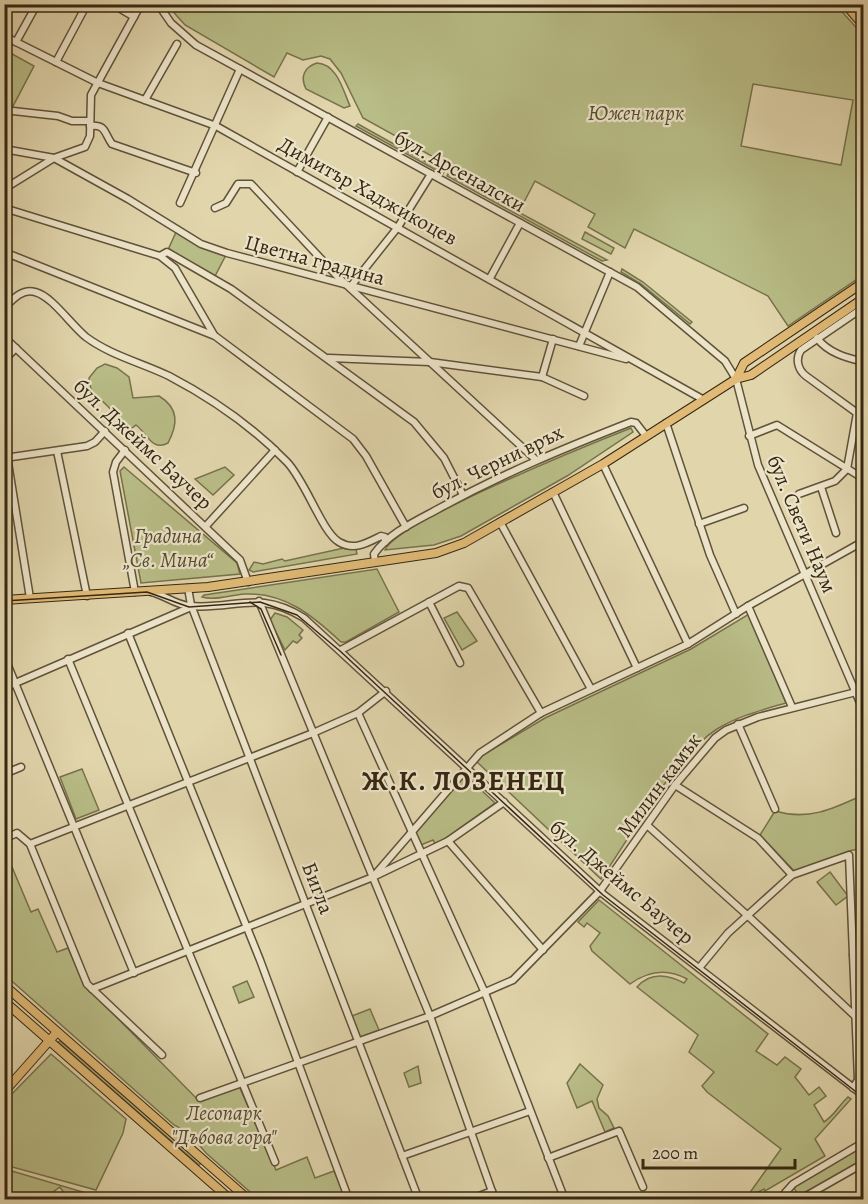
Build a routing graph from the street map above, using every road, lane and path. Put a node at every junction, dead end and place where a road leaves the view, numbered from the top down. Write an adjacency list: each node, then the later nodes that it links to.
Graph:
1 (37, 4): 10 (street)
2 (87, 4): 12 (street)
3 (112, 4): 7 (street)
4 (141, 4): 7 (street)
5 (158, 4): 13 (street, бул. Арсеналски)
6 (845, 4): 8 (main road)
7 (134, 16): 14 (street)
8 (864, 26)
9 (4, 36): 10 (street, Димитър Хаджикоцев)
10 (16, 42): 12 (street, Димитър Хаджикоцев)
11 (177, 44): 15 (street)
12 (56, 62): 14 (street, Димитър Хаджикоцев)
13 (240, 69): 17 (street, бул. Арсеналски); 19 (street)
14 (98, 83): 15 (street, Димитър Хаджикоцев); 18 (street)
15 (146, 100): 19 (street, Димитър Хаджикоцев)
16 (4, 110): 18 (street)
17 (328, 117): 22 (street); 24 (street, бул. Арсеналски)
18 (90, 123): 21 (street); 23 (street)
19 (216, 126): 22 (street, Димитър Хаджикоцев); 23 (street)
20 (4, 149): 21 (street, Цветна градина)
21 (54, 158): 25 (street); 36 (street, Цветна градина)
22 (297, 172): 30 (street, Димитър Хаджикоцев)
23 (196, 173): 26 (street)
24 (431, 174): 29 (street, бул. Арсеналски); 30 (street)
25 (4, 189)
26 (180, 203)
27 (4, 208): 32 (street)
28 (215, 208): 36 (street)
29 (520, 223): 33 (street, бул. Арсеналски); 34 (street)
30 (398, 226): 34 (street, Димитър Хаджикоцев); 36 (street)
31 (4, 252): 41 (street)
32 (160, 256): 41 (street); 47 (street)
33 (610, 272): 40 (street); 53 (street, бул. Арсеналски)
34 (490, 278): 40 (street, Димитър Хаджикоцев)
35 (864, 282): 53 (main road)
36 (351, 286): 43 (street, Цветна градина); 50 (street)
37 (864, 298): 53 (main road)
38 (864, 307): 44 (street)
39 (4, 308): 63 (street)
40 (585, 332): 45 (street); 49 (street, Димитър Хаджикоцев)
41 (214, 336): 78 (street)
42 (4, 337): 46 (street, бул. Джеймс Баучер)
43 (553, 339): 45 (street, Цветна градина); 52 (street)
44 (817, 339): 51 (street); 56 (street)
45 (579, 346): 49 (street, Цветна градина)
46 (16, 348): 48 (street); 58 (street, бул. Джеймс Баучер)
47 (327, 358): 50 (street); 73 (street)
48 (4, 360)
49 (636, 361): 55 (street, Димитър Хаджикоцев)
50 (430, 362): 52 (street); 66 (street)
51 (864, 362)
52 (542, 377): 54 (street)
53 (736, 379): 55 (main road); 60 (street, бул. Свети Наум)
54 (584, 396)
55 (704, 400): 57 (main road)
56 (860, 414): 68 (street)
57 (666, 423): 59 (main road); 76 (street)
58 (105, 431): 62 (street, бул. Джеймс Баучер); 64 (street)
59 (646, 436): 66 (street, бул. Черни връх); 67 (main road)
60 (749, 436): 68 (street); 84 (street, бул. Свети Наум)
61 (4, 438): 65 (street)
62 (125, 450): 77 (street, бул. Джеймс Баучер); 88 (street)
63 (275, 450): 77 (street); 80 (street)
64 (57, 451): 65 (street); 89 (street)
65 (6, 458): 90 (street)
66 (535, 459): 73 (street, бул. Черни връх)
67 (603, 464): 71 (main road); 98 (street)
68 (847, 469): 69 (street); 70 (street)
69 (864, 479)
70 (821, 486): 72 (street); 79 (street)
71 (553, 492): 75 (main road); 103 (street)
72 (799, 494)
73 (463, 495): 78 (street, бул. Черни връх)
74 (744, 508): 76 (street)
75 (500, 522): 82 (main road); 106 (street)
76 (699, 524): 96 (street)
77 (206, 526): 85 (street, бул. Джеймс Баучер)
78 (406, 527): 80 (street, бул. Черни връх)
79 (836, 533)
80 (385, 542): 82 (street, бул. Черни връх)
81 (861, 542): 83 (street); 84 (street)
82 (375, 562): 85 (main road)
83 (864, 565)
84 (805, 574): 95 (street); 109 (street, бул. Свети Наум)
85 (248, 582): 86 (main road)
86 (188, 588): 87 (main road); 94 (street, Бигла)
87 (150, 591): 88 (main road); 94 (street, бул. Джеймс Баучер)
88 (135, 592): 89 (main road)
89 (87, 596): 90 (main road)
90 (30, 598): 91 (main road)
91 (4, 600)
92 (259, 601): 94 (street, бул. Джеймс Баучер); 99 (street, бул. Джеймс Баучер); 115 (street)
93 (429, 602): 99 (street); 102 (street); 113 (street)
94 (192, 606): 97 (street); 116 (street, Бигла)
95 (748, 606): 96 (street); 110 (street)
96 (736, 614): 98 (street)
97 (128, 633): 101 (street); 120 (street)
98 (688, 644): 103 (street)
99 (341, 650): 108 (street, бул. Джеймс Баучер)
100 (4, 656): 104 (street)
101 (68, 659): 104 (street); 123 (street)
102 (460, 663)
103 (637, 668): 106 (street)
104 (15, 683): 105 (street); 126 (street)
105 (4, 688)
106 (591, 689): 113 (street)
107 (864, 690): 109 (street, Милин камък)
108 (386, 691): 112 (street); 118 (street, бул. Джеймс Баучер)
109 (856, 692): 110 (street, Милин камък); 111 (street, бул. Свети Наум)
110 (792, 708): 114 (street, Милин камък)
111 (864, 712)
112 (358, 713): 115 (street); 127 (street)
113 (541, 713): 118 (street)
114 (738, 724): 121 (street, Милин камък); 124 (street)
115 (314, 733): 116 (street); 133 (street)
116 (250, 759): 120 (street); 135 (street, Бигла)
117 (21, 767): 119 (street)
118 (468, 768): 122 (street, бул. Джеймс Баучер); 127 (street)
119 (4, 774)
120 (188, 783): 123 (street); 137 (street)
121 (675, 785): 125 (street, Милин камък); 132 (street)
122 (504, 802): 129 (street); 134 (street, бул. Джеймс Баучер)
123 (128, 806): 126 (street); 139 (street)
124 (775, 809)
125 (648, 826): 134 (street, Милин камък); 136 (street)
126 (74, 827): 130 (street); 143 (street)
127 (411, 832): 131 (street); 133 (street)
128 (4, 839): 130 (street)
129 (448, 841): 131 (street); 138 (street)
130 (30, 844): 145 (street)
131 (422, 854): 133 (street); 146 (street)
132 (792, 875): 136 (street); 140 (street)
133 (374, 877): 135 (street); 148 (street)
134 (600, 891): 138 (street, Милин камък); 142 (street, бул. Джеймс Баучер)
135 (306, 903): 137 (street); 152 (street, Бигла)
136 (747, 915): 142 (street); 149 (street)
137 (246, 927): 139 (street); 154 (street)
138 (543, 950): 146 (street, Милин камък)
139 (187, 951): 143 (street); 155 (street)
140 (853, 954): 141 (street); 149 (street)
141 (864, 967)
142 (699, 968): 156 (street, бул. Джеймс Баучер)
143 (134, 973): 145 (street)
144 (4, 985): 150 (main road)
145 (92, 989): 153 (street)
146 (485, 993): 148 (street, Милин камък); 160 (street)
147 (4, 1001): 151 (main road)
148 (430, 1016): 152 (street, Милин камък); 161 (street)
149 (855, 1016): 156 (street)
150 (57, 1032): 151 (main road); 170 (main road)
151 (49, 1041): 157 (main road); 169 (main road)
152 (358, 1041): 154 (street, Милин камък); 163 (street, Бигла)
153 (162, 1055)
154 (299, 1063): 155 (street, Милин камък); 171 (street)
155 (241, 1084): 159 (street, Милин камък); 165 (street)
156 (853, 1088): 158 (street, бул. Джеймс Баучер)
157 (4, 1092)
158 (864, 1096)
159 (200, 1098)
160 (530, 1111): 161 (street); 164 (street)
161 (471, 1133): 163 (street); 168 (street)
162 (864, 1142): 176 (street)
163 (402, 1156): 172 (street, Бигла)
164 (548, 1158): 167 (street); 175 (street)
165 (275, 1162)
166 (864, 1163): 177 (street)
167 (642, 1187)
168 (492, 1191): 173 (street); 174 (street)
169 (231, 1200)
170 (249, 1200)
171 (349, 1200)
172 (419, 1200)
173 (469, 1200)
174 (495, 1200)
175 (564, 1200)
176 (783, 1200)
177 (799, 1200)

